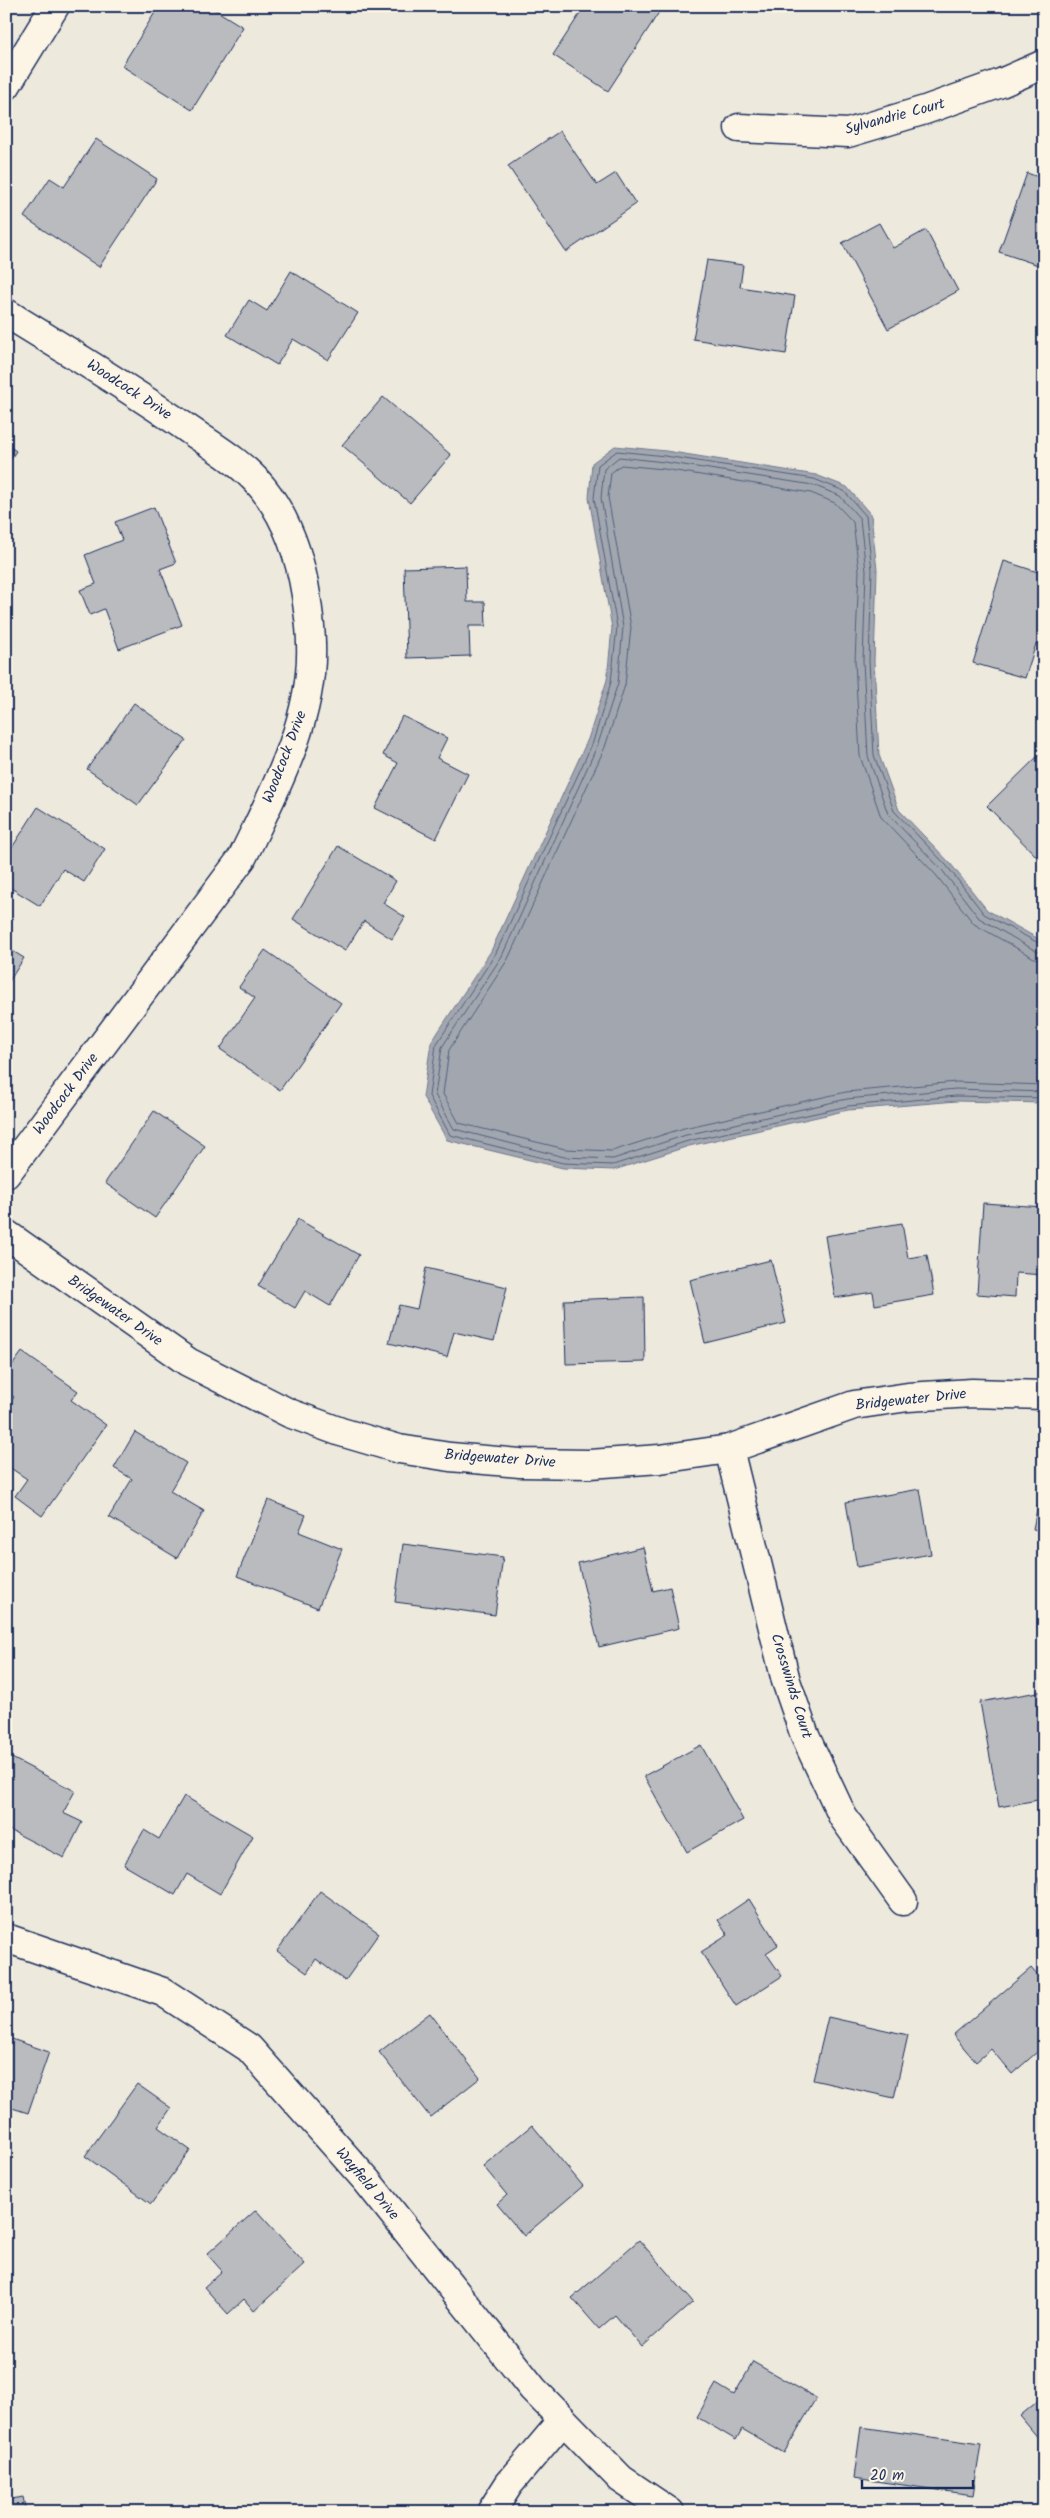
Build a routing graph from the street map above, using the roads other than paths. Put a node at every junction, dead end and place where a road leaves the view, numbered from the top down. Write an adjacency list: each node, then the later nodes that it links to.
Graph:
1 (55, 6): 3 (street)
2 (1044, 64): 4 (street, Sylvandrie Court)
3 (6, 86)
4 (739, 128)
5 (6, 313): 6 (street, Woodcock Drive)
6 (6, 1174)
7 (6, 1234): 9 (street, Bridgewater Drive)
8 (1044, 1395): 9 (street, Bridgewater Drive)
9 (729, 1449): 10 (street, Crosswinds Court)
10 (903, 1901)
11 (6, 1938): 12 (street, Wayfield Drive)
12 (563, 2420): 13 (street); 14 (street, Wayfield Drive)
13 (491, 2512)
14 (670, 2512)

